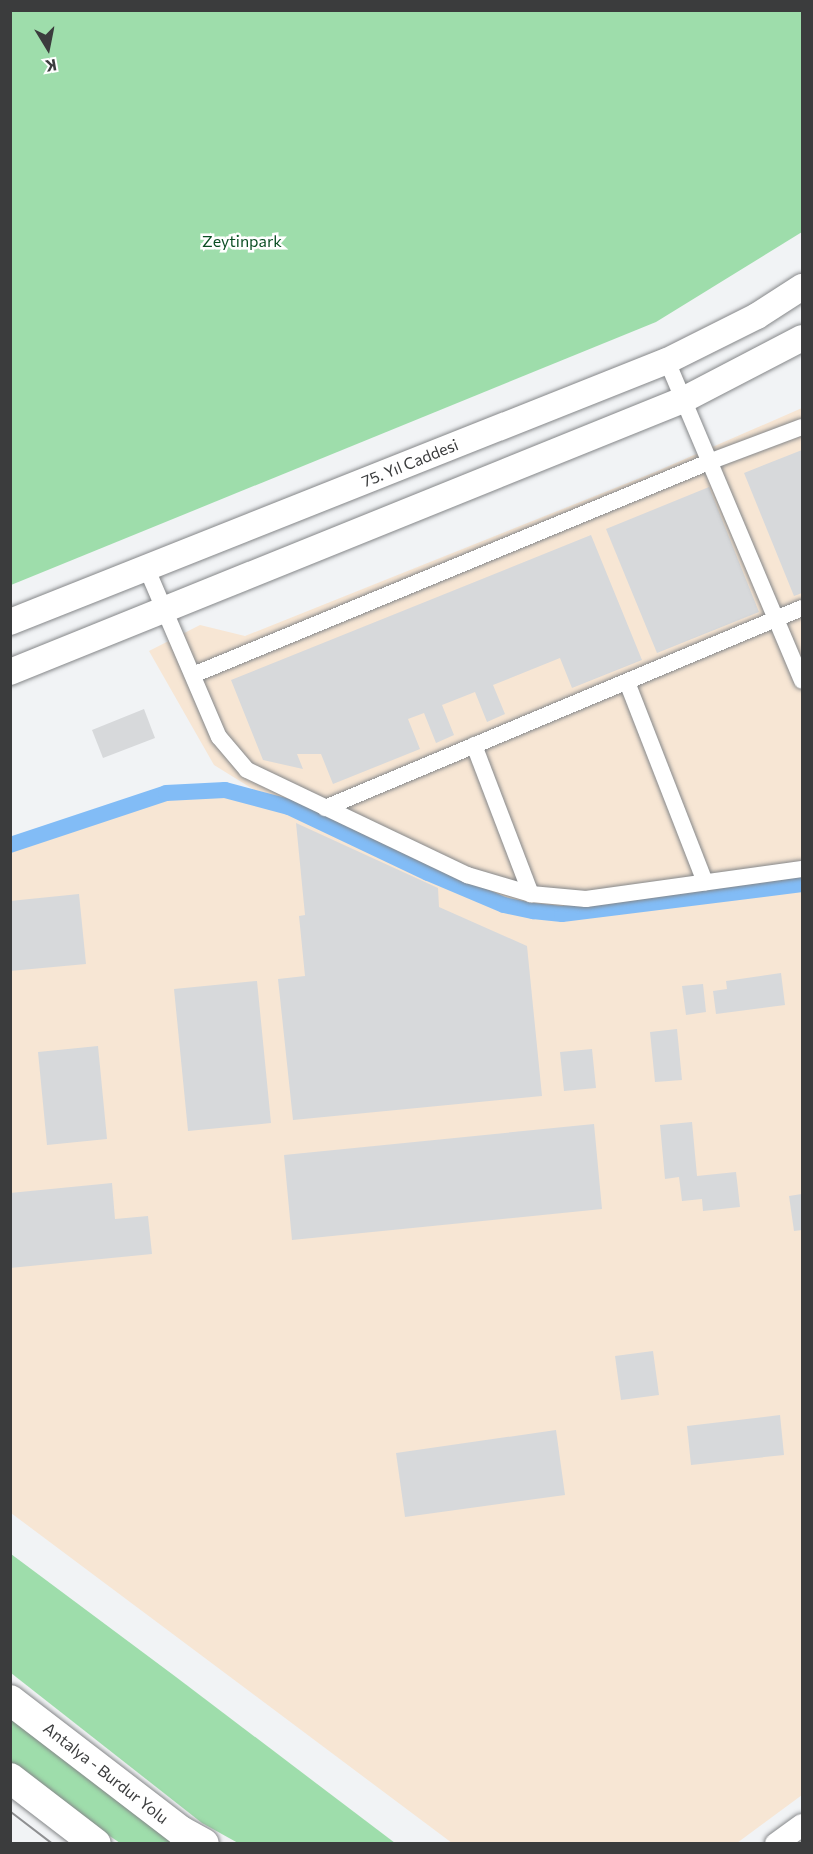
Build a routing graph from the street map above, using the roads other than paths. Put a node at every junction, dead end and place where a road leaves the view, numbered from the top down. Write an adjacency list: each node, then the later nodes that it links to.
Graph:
1 (802, 287): 3 (main road, 75. Yıl Caddesi)
2 (802, 338): 4 (main road)
3 (667, 361): 4 (street); 7 (main road, 75. Yıl Caddesi)
4 (683, 400): 6 (street); 9 (main road)
5 (802, 427): 6 (street)
6 (709, 462): 10 (street); 13 (street)
7 (146, 567): 9 (street); 11 (main road, 75. Yıl Caddesi)
8 (802, 608): 10 (street)
9 (163, 609): 12 (main road); 13 (street)
10 (776, 619): 14 (street); 15 (street)
11 (10, 622)
12 (10, 672)
13 (193, 675): 17 (street)
14 (802, 681)
15 (627, 682): 16 (street); 19 (street)
16 (474, 745): 17 (street); 20 (street)
17 (325, 808): 20 (street)
18 (802, 869): 19 (street)
19 (705, 882): 20 (street)
20 (531, 894)
21 (10, 1700): 25 (highway, Antalya - Burdur Yolu)
22 (10, 1778): 24 (highway)
23 (802, 1825): 26 (main road)
24 (96, 1844)
25 (204, 1844)
26 (776, 1844)

